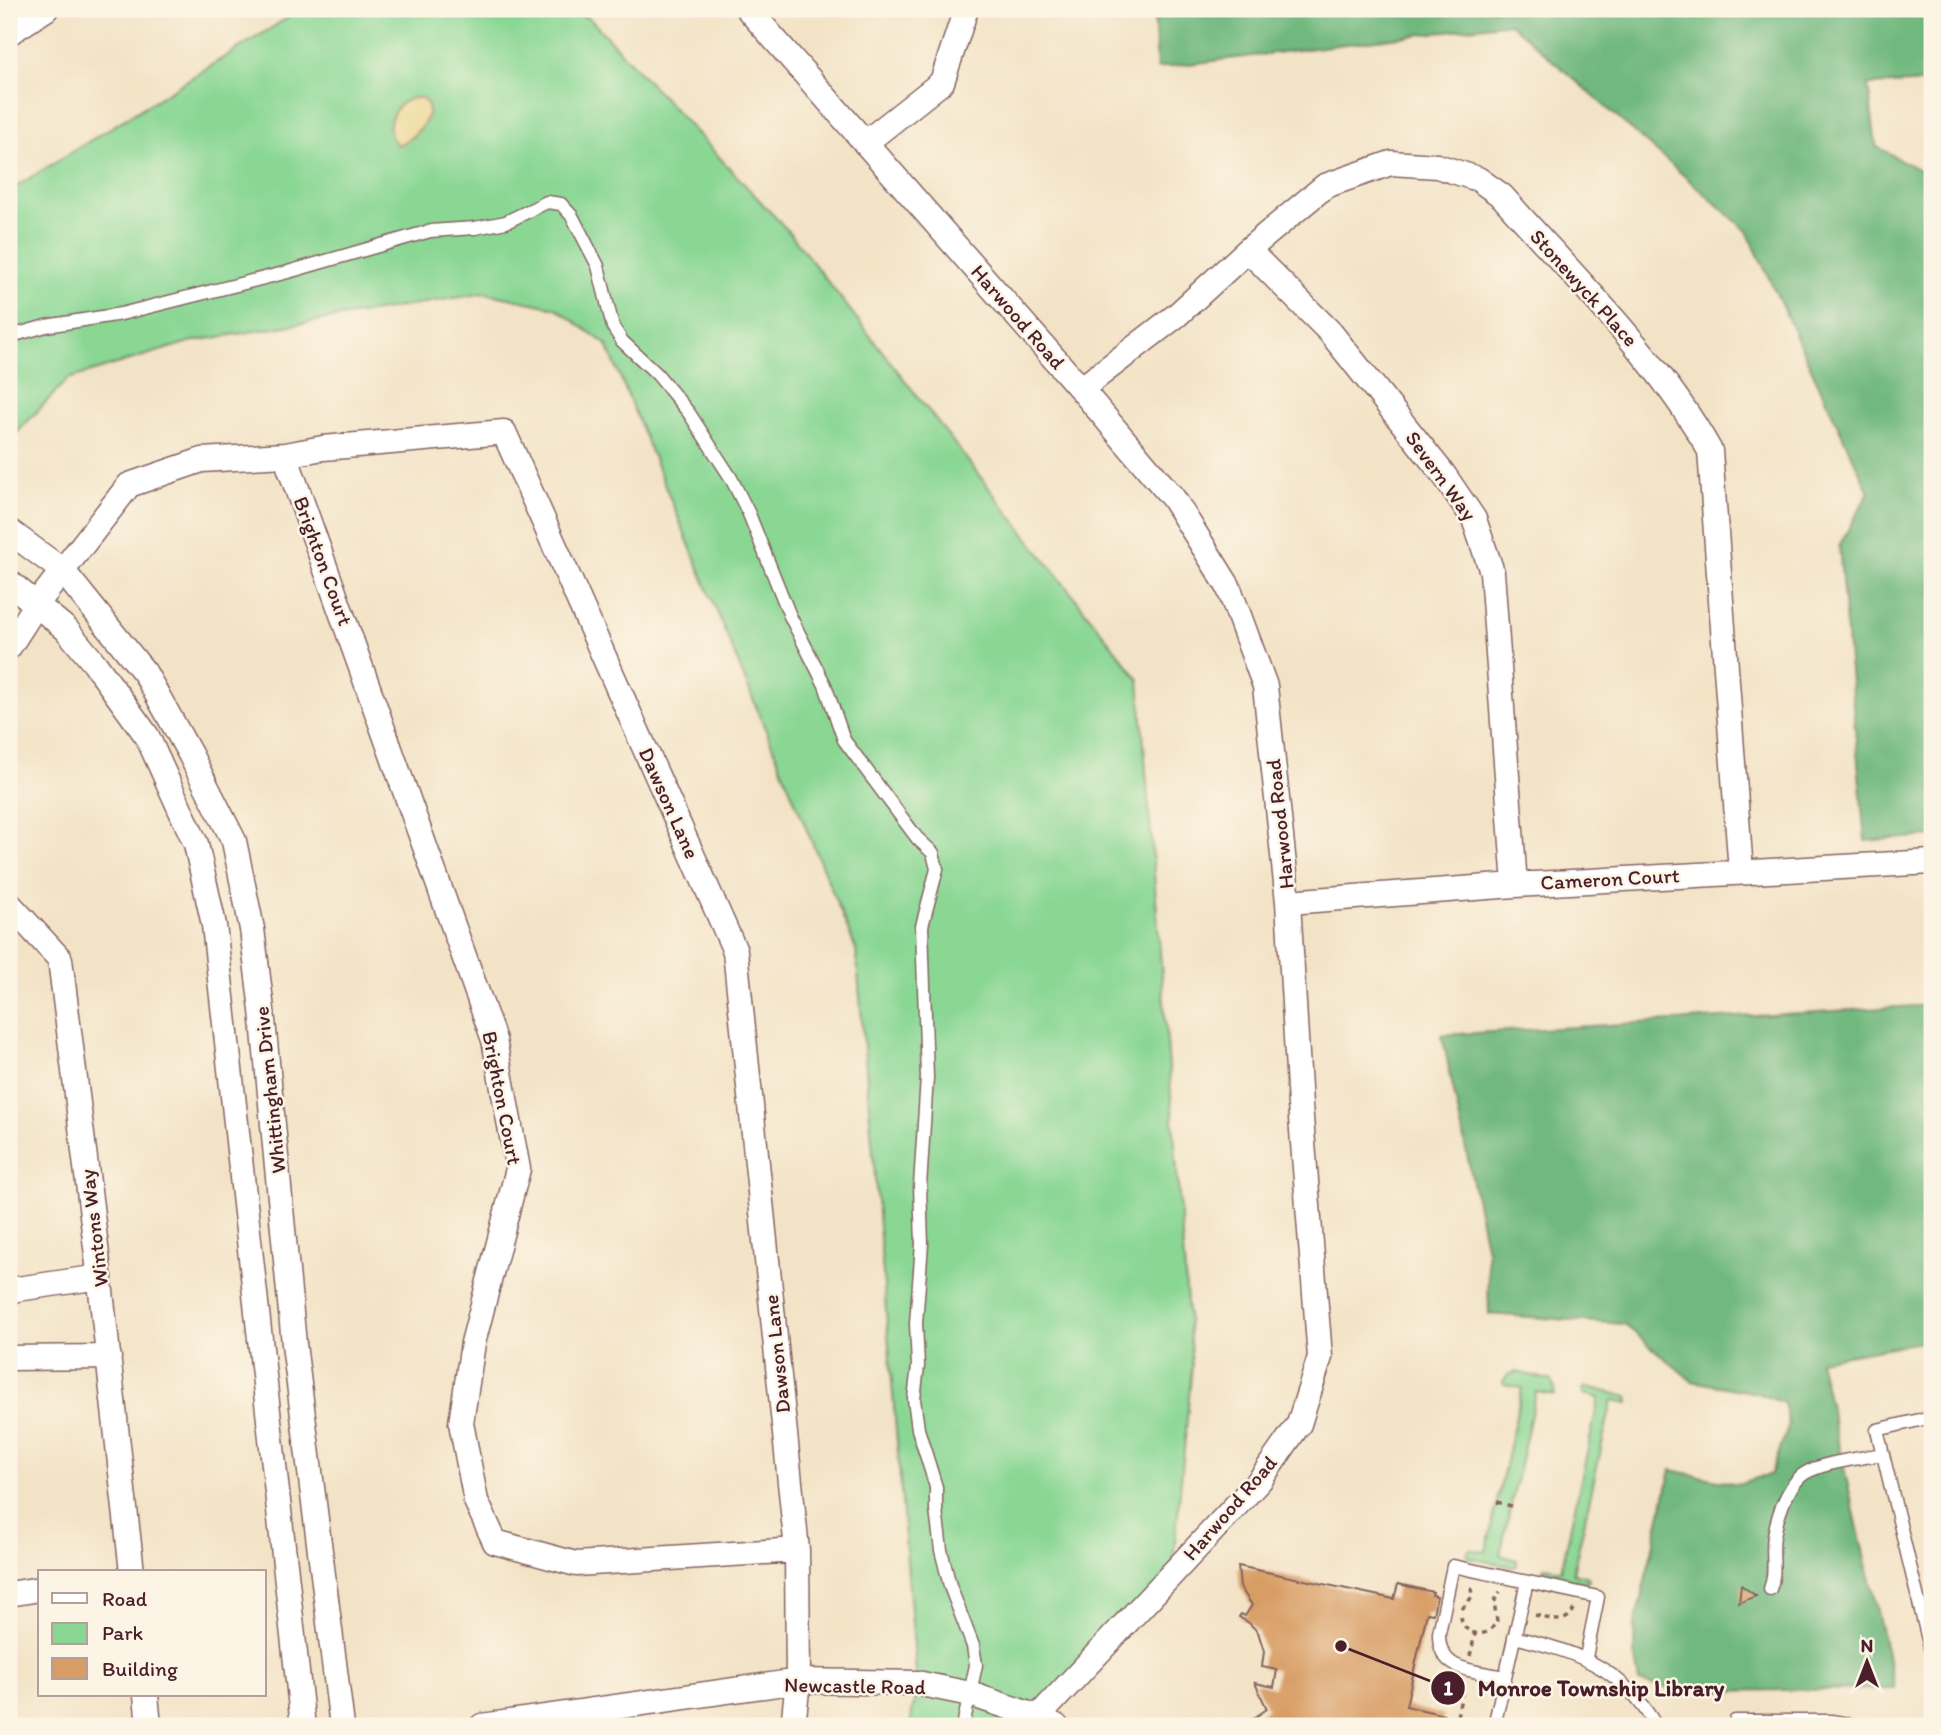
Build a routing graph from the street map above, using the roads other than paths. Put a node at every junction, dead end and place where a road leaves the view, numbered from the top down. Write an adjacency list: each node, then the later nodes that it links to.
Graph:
1 (46, 9): 4 (street)
2 (748, 9): 5 (street, Harwood Road)
3 (966, 9): 5 (street)
4 (9, 33)
5 (865, 143): 8 (street, Harwood Road)
6 (1248, 250): 8 (street, Stonewyck Place); 16 (street, Stonewyck Place); 17 (street, Severn Way)
7 (9, 332): 37 (lane)
8 (1081, 389): 18 (street, Harwood Road)
9 (285, 455): 11 (street, Dawson Lane); 26 (street, Dawson Lane); 26 (street, Brighton Court)
10 (9, 531): 11 (street, Whittingham Drive)
11 (62, 571): 13 (street, Dawson Lane); 44 (street, Whittingham Drive)
12 (9, 582): 13 (street, Whittingham Drive)
13 (36, 605): 14 (street, Dawson Lane); 43 (street, Whittingham Drive)
14 (9, 647)
15 (1932, 862): 16 (street, Cameron Court)
16 (1741, 872): 17 (street, Cameron Court)
17 (1515, 885): 18 (street, Cameron Court)
18 (1288, 902): 40 (street, Harwood Road)
19 (9, 904): 20 (street, Wintons Way)
20 (100, 1277): 21 (street); 22 (street, Wintons Way)
21 (9, 1292)
22 (108, 1357): 23 (street); 27 (street, Wintons Way)
23 (9, 1358)
24 (1932, 1417): 25 (lane)
25 (1883, 1454): 30 (lane); 33 (lane)
26 (797, 1550): 36 (street, Dawson Lane)
27 (132, 1570)
28 (1527, 1582): 32 (lane); 34 (lane); 35 (lane)
29 (38, 1589): 31 (street)
30 (1770, 1589)
31 (9, 1594)
32 (1514, 1637): 34 (lane); 35 (lane)
33 (1932, 1656)
34 (1586, 1657): 49 (lane)
35 (1505, 1677): 48 (lane)
36 (798, 1681): 37 (street, Newcastle Road); 41 (street, Newcastle Road); 46 (street, Dawson Lane)
37 (970, 1694): 40 (street, Newcastle Road); 47 (lane)
38 (146, 1696): 42 (street)
39 (1735, 1721): 50 (lane)
40 (1047, 1722)
41 (511, 1724): 45 (street, Newcastle Road)
42 (149, 1726)
43 (303, 1726)
44 (342, 1726)
45 (482, 1726)
46 (793, 1726)
47 (963, 1726)
48 (1494, 1726)
49 (1656, 1726)
50 (1859, 1726)

